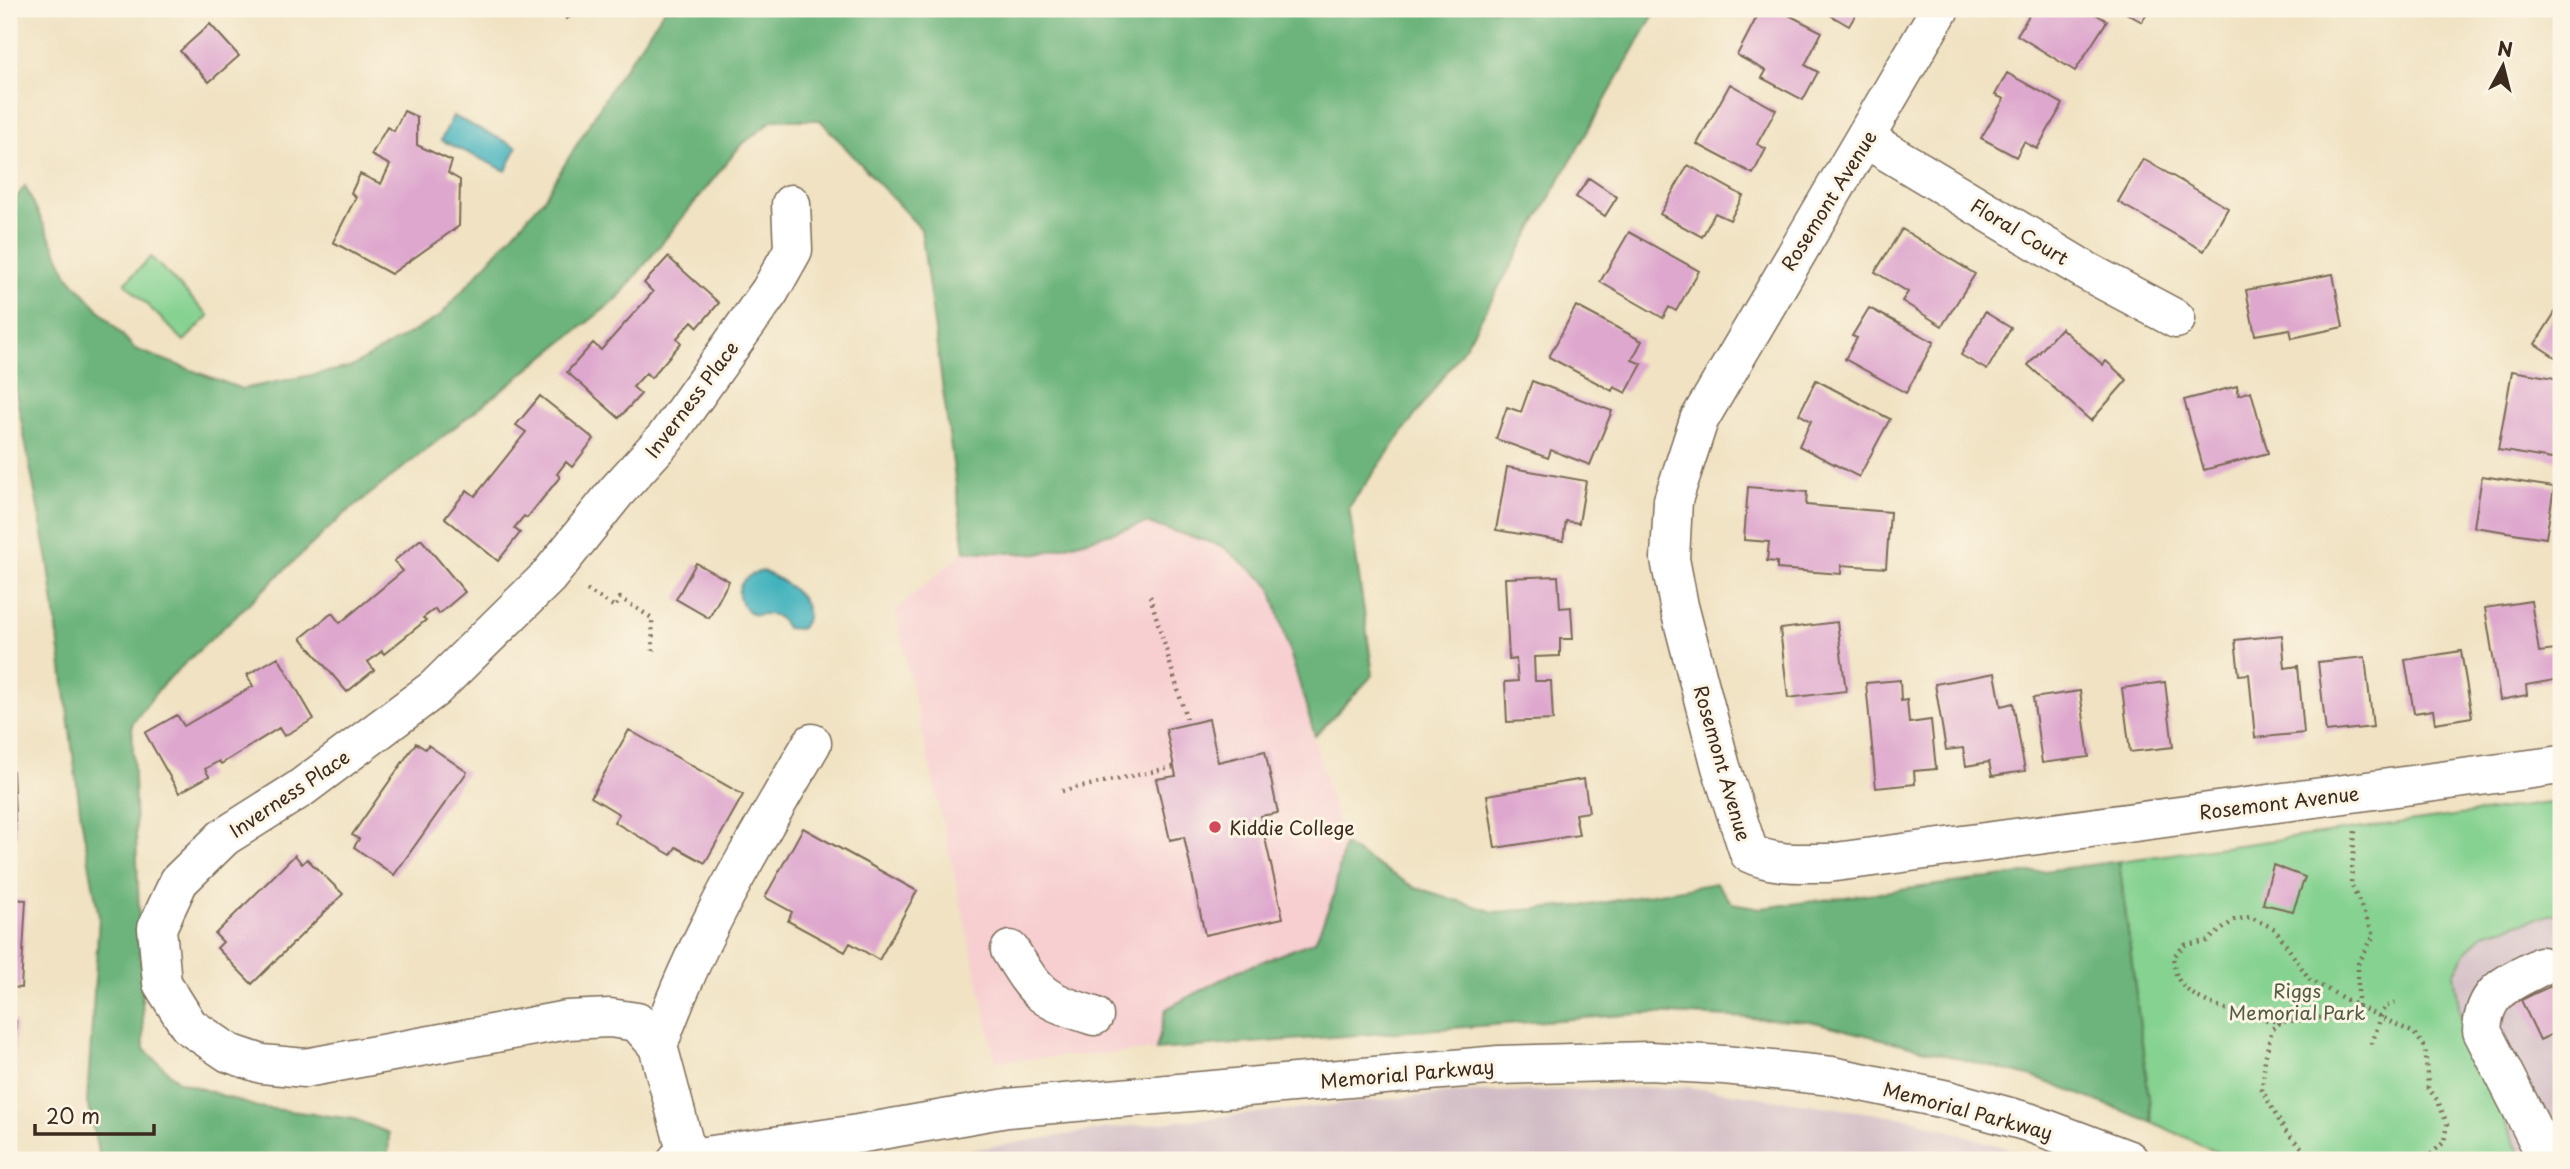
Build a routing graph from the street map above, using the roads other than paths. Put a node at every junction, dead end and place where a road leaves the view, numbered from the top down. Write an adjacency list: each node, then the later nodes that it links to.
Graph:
1 (1940, 9): 2 (street, Rosemont Avenue)
2 (1866, 139): 4 (street, Floral Court); 6 (street, Rosemont Avenue)
3 (791, 204): 10 (street, Inverness Place)
4 (2176, 319)
5 (812, 743): 10 (street)
6 (2561, 765)
7 (1010, 950): 9 (street)
8 (2541, 966): 13 (street)
9 (1094, 1016)
10 (658, 1046): 11 (street, Inverness Place)
11 (682, 1159): 12 (street, Memorial Parkway)
12 (2129, 1160)
13 (2548, 1160)

